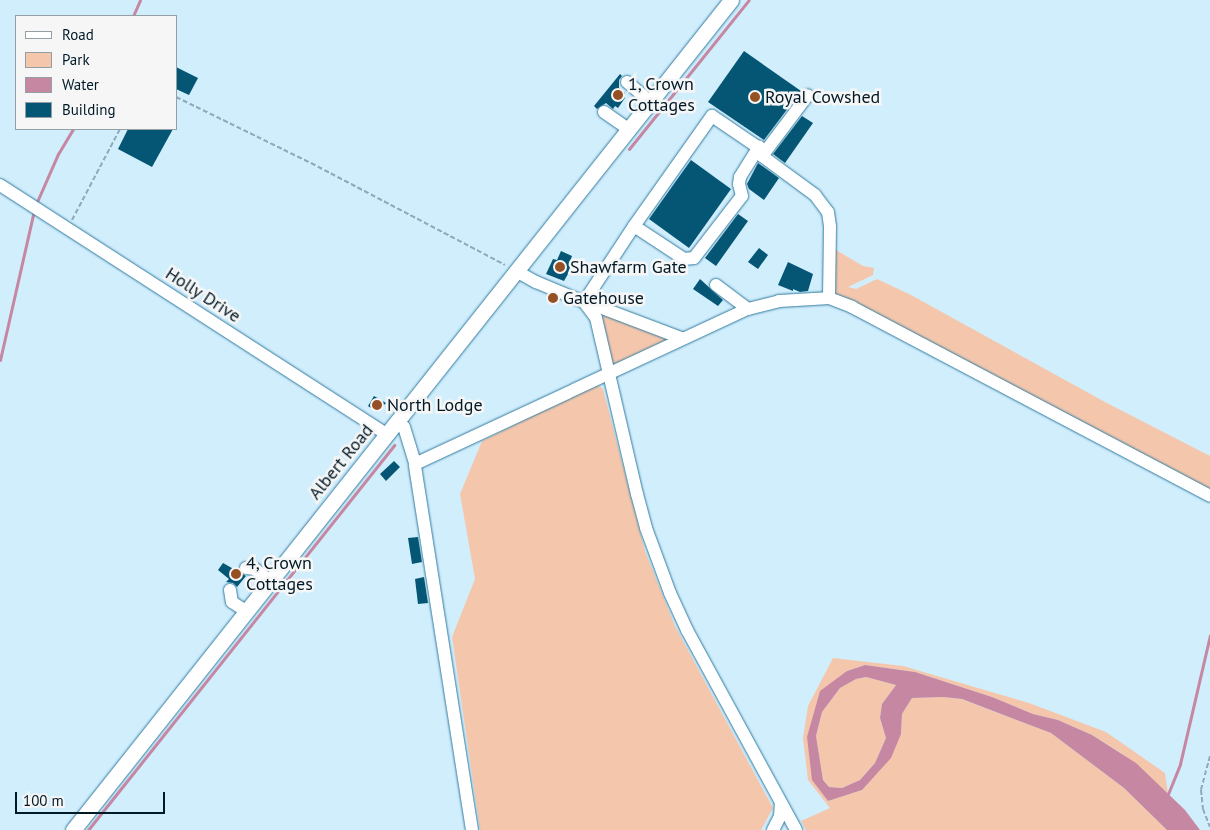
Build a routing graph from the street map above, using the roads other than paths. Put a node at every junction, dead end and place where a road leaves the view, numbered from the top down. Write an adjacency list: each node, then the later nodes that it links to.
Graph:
1 (731, 0): 4 (main road, Albert Road)
2 (627, 82): 4 (lane)
3 (808, 95): 7 (lane)
4 (650, 101): 6 (main road, Albert Road)
5 (604, 112): 6 (lane)
6 (628, 129): 10 (main road, Albert Road)
7 (762, 149): 9 (lane); 9 (lane); 12 (lane)
8 (0, 185): 18 (lane, Holly Drive)
9 (634, 226): 13 (lane)
10 (516, 271): 13 (lane); 17 (main road, Albert Road)
11 (716, 285): 14 (lane)
12 (829, 298): 14 (lane); 20 (lane)
13 (584, 302): 15 (lane); 16 (lane)
14 (748, 308): 15 (lane)
15 (681, 338): 16 (lane)
16 (608, 375): 19 (lane); 25 (lane)
17 (397, 421): 18 (main road, Albert Road); 19 (lane)
18 (387, 434): 22 (main road, Albert Road)
19 (415, 464): 27 (lane)
20 (1210, 496)
21 (246, 568): 22 (lane)
22 (270, 581): 24 (main road, Albert Road)
23 (230, 590): 24 (lane)
24 (246, 611): 26 (main road, Albert Road)
25 (781, 803): 28 (lane); 29 (lane)
26 (73, 830)
27 (472, 830)
28 (773, 830)
29 (796, 830)

